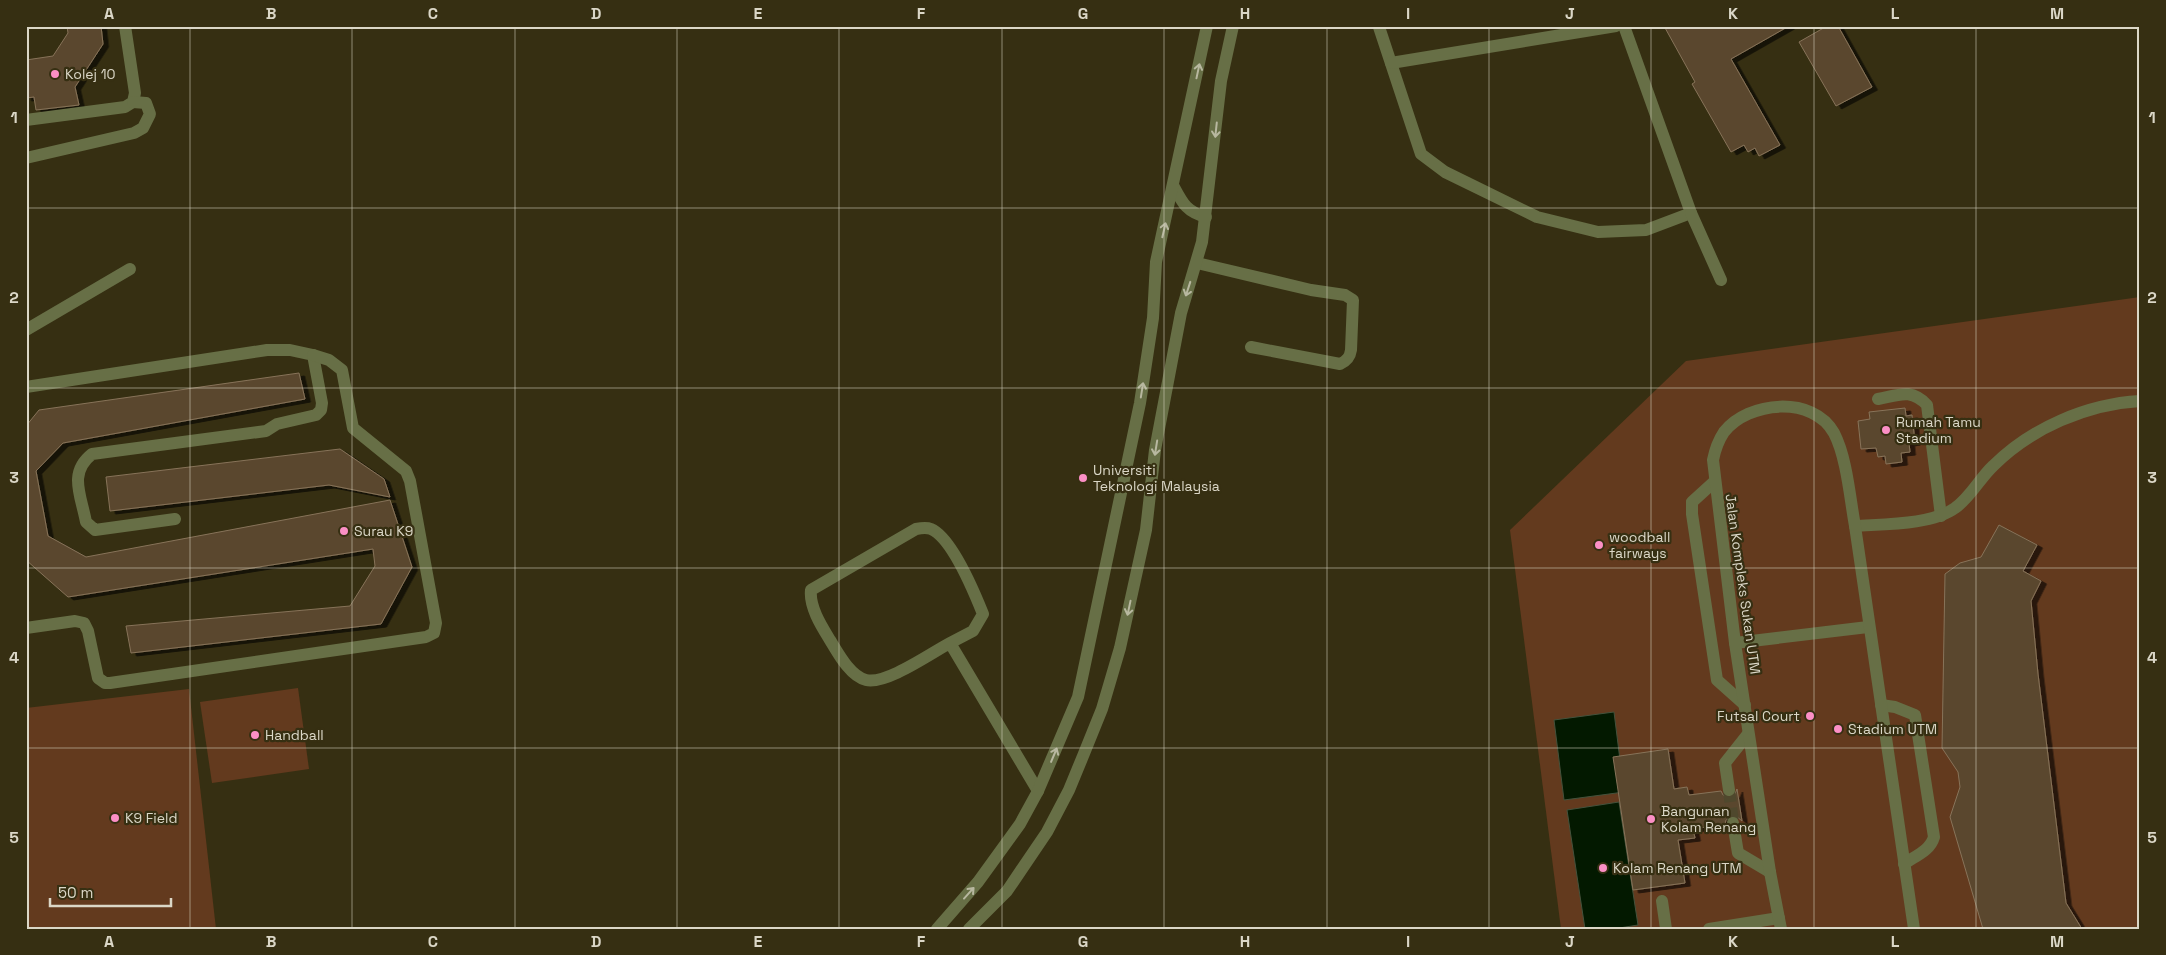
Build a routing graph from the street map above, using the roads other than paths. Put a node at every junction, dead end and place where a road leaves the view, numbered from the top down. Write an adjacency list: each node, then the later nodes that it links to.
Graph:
1 (125, 26): 9 (street)
2 (1207, 26): 12 (street, one-way to 2)
3 (1233, 26): 14 (street, one-way to 14)
4 (1370, 26): 5 (street)
5 (1381, 26): 8 (street)
6 (1616, 26): 8 (street)
7 (1624, 26): 13 (street)
8 (1391, 63): 13 (street)
9 (133, 102): 10 (street); 11 (street)
10 (26, 120)
11 (26, 158)
12 (1174, 186): 14 (street); 36 (street, one-way to 12)
13 (1691, 213): 17 (street)
14 (1206, 217): 15 (street)
15 (1197, 263): 19 (street); 44 (street, one-way to 44)
16 (130, 269): 18 (street)
17 (1721, 280)
18 (26, 330)
19 (1251, 347)
20 (313, 355): 21 (street); 26 (street); 29 (street)
21 (26, 387)
22 (1878, 399): 25 (street)
23 (2140, 401): 25 (street)
24 (1714, 482): 27 (street, Jalan Kompleks Sukan UTM); 30 (street, Jalan Kompleks Sukan UTM); 33 (street)
25 (1940, 516): 27 (street)
26 (175, 519)
27 (1855, 526): 28 (street, Jalan Kompleks Sukan UTM)
28 (1868, 626): 30 (street); 32 (street, Jalan Kompleks Sukan UTM)
29 (26, 628)
30 (1735, 643): 33 (street, Jalan Kompleks Sukan UTM)
31 (950, 644): 31 (street); 36 (street)
32 (1881, 705): 38 (street, Jalan Kompleks Sukan UTM); 38 (street)
33 (1745, 706): 34 (street, Jalan Kompleks Sukan UTM)
34 (1748, 734): 35 (street); 39 (street, Jalan Kompleks Sukan UTM)
35 (1729, 790)
36 (1038, 792): 43 (street, one-way to 36)
37 (1733, 823): 39 (street)
38 (1904, 864): 47 (street, Jalan Kompleks Sukan UTM)
39 (1770, 872): 41 (street, Jalan Kompleks Sukan UTM)
40 (1662, 901): 45 (street)
41 (1780, 923): 42 (street)
42 (1750, 926): 46 (street)
43 (937, 929)
44 (969, 929)
45 (1666, 929)
46 (1708, 929)
47 (1914, 929)

